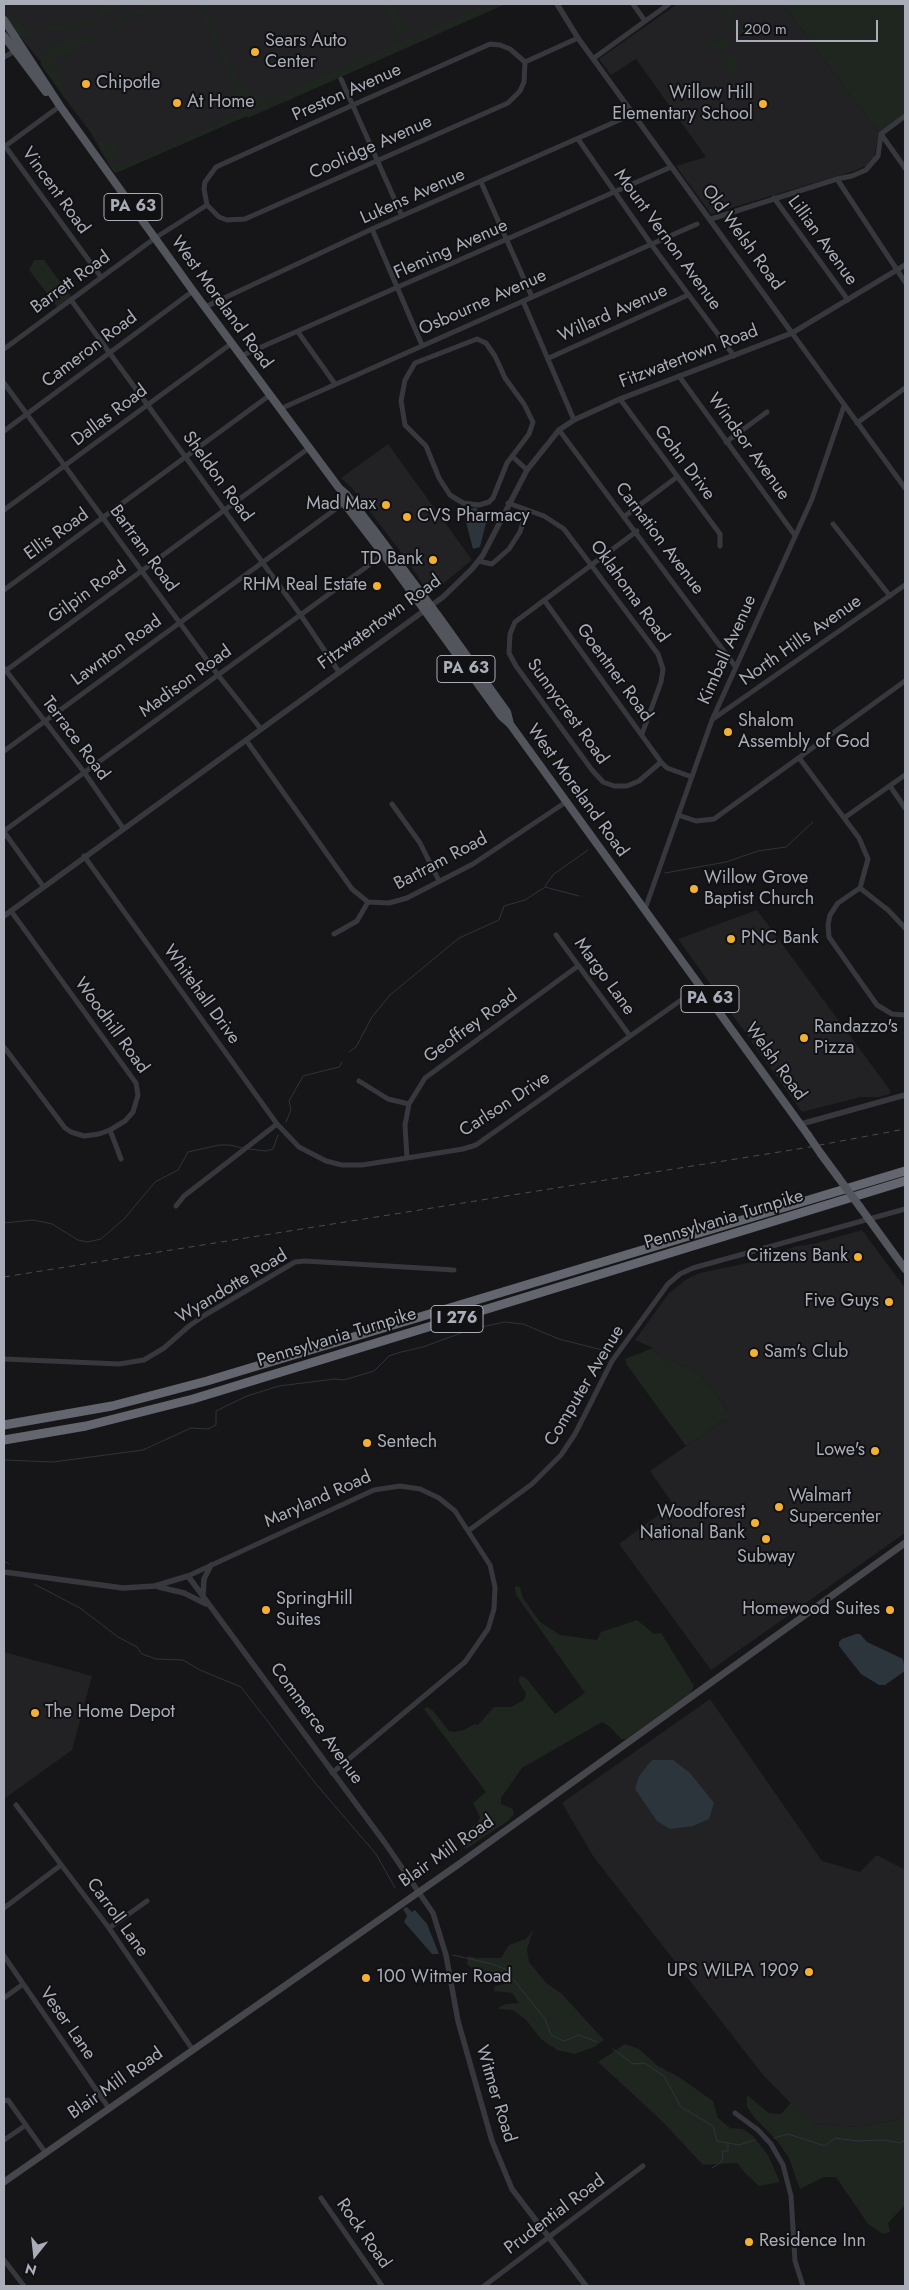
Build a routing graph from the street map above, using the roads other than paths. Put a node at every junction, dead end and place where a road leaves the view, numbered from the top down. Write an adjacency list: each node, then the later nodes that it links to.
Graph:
1 (557, 4): 7 (street, Old Welsh Road)
2 (632, 4): 5 (street)
3 (669, 4): 5 (street)
4 (4, 20): 14 (main road, West Moreland Road / PA 63)
5 (645, 21): 10 (street)
6 (4, 36): 8 (main road, West Moreland Road / PA 63)
7 (578, 38): 10 (street, Old Welsh Road); 11 (street)
8 (15, 51): 9 (street); 14 (main road, West Moreland Road / PA 63)
9 (4, 57)
10 (594, 58): 15 (street, Old Welsh Road)
11 (525, 62): 13 (street, Preston Avenue); 20 (street, Coolidge Avenue)
12 (341, 79): 13 (street)
13 (353, 105): 20 (street); 27 (street, Preston Avenue)
14 (60, 106): 19 (street); 32 (main road, West Moreland Road / PA 63)
15 (634, 114): 18 (street, Lukens Avenue); 21 (street, Old Welsh Road)
16 (905, 116): 17 (street)
17 (880, 134): 22 (street); 23 (street)
18 (578, 139): 24 (street, Lukens Avenue); 25 (street, Mount Vernon Avenue)
19 (4, 146): 37 (street, Vincent Road)
20 (378, 160): 27 (street, Coolidge Avenue); 28 (street)
21 (672, 167): 25 (street, Fleming Avenue); 29 (street, Old Welsh Road)
22 (905, 168)
23 (837, 179): 26 (street); 36 (street)
24 (481, 182): 28 (street, Lukens Avenue); 33 (street)
25 (615, 191): 33 (street, Fleming Avenue); 34 (street, Mount Vernon Avenue)
26 (774, 198): 29 (street); 44 (street, Lillian Avenue)
27 (207, 205): 32 (street)
28 (402, 216): 31 (street, Lukens Avenue)
29 (711, 218): 48 (street, Old Welsh Road)
30 (697, 224): 34 (street, Osbourne Avenue)
31 (372, 229): 39 (street); 46 (street, Lukens Avenue)
32 (155, 238): 37 (street, Barrett Road); 40 (main road, West Moreland Road / PA 63)
33 (508, 240): 39 (street, Fleming Avenue); 42 (street)
34 (651, 244): 41 (street, Mount Vernon Avenue); 42 (street, Osbourne Avenue)
35 (905, 264): 36 (street, Fitzwatertown Road)
36 (897, 270): 38 (street); 44 (street, Fitzwatertown Road)
37 (101, 277): 43 (street, Barrett Road)
38 (905, 282)
39 (398, 288): 47 (street, Fleming Avenue); 50 (street)
40 (193, 291): 46 (main road, West Moreland Road / PA 63); 52 (street, Cameron Road)
41 (688, 296): 54 (street, Mount Vernon Avenue); 55 (street, Willard Avenue)
42 (532, 297): 45 (street, Osbourne Avenue)
43 (71, 300): 51 (street, Barrett Road); 52 (street, Sheldon Road)
44 (848, 300): 48 (street, Fitzwatertown Road)
45 (523, 301): 50 (street, Osbourne Avenue); 55 (street)
46 (206, 307): 49 (main road, West Moreland Road / PA 63)
47 (298, 332): 53 (street, Fleming Avenue); 58 (street)
48 (792, 333): 54 (street, Fitzwatertown Road); 63 (street, Old Welsh Road)
49 (232, 344): 53 (main road, West Moreland Road / PA 63); 62 (street, Dallas Road)
50 (422, 345): 58 (street, Osbourne Avenue)
51 (4, 349)
52 (109, 353): 62 (street, Sheldon Road); 66 (street, Cameron Road)
53 (241, 356): 60 (main road, West Moreland Road / PA 63)
54 (734, 356): 56 (street, Fitzwatertown Road)
55 (549, 358): 67 (street)
56 (679, 376): 61 (street, Fitzwatertown Road); 71 (street, Windsor Avenue)
57 (4, 383): 66 (street, Bartram Road)
58 (335, 384): 64 (street, Osbourne Avenue)
59 (905, 388): 68 (street)
60 (270, 395): 64 (main road, West Moreland Road / PA 63); 74 (street, Ellis Road)
61 (620, 399): 67 (street, Fitzwatertown Road); 77 (street, Gohn Drive)
62 (147, 404): 74 (street, Sheldon Road); 75 (street, Dallas Road)
63 (844, 406): 68 (street, Old Welsh Road); 89 (street, Kimball Avenue)
64 (280, 409): 72 (main road, West Moreland Road / PA 63)
65 (767, 412): 71 (street)
66 (27, 415): 70 (street, Cameron Road); 75 (street, Bartram Road)
67 (574, 420): 69 (street, Fitzwatertown Road)
68 (857, 423): 78 (street, Old Welsh Road)
69 (559, 430): 76 (street, Fitzwatertown Road); 85 (street, Carnation Avenue)
70 (4, 431)
71 (726, 442): 89 (street, Windsor Avenue)
72 (309, 448): 79 (main road, West Moreland Road / PA 63); 83 (street, Gilpin Road)
73 (512, 456): 73 (street); 76 (street)
74 (186, 457): 83 (street, Sheldon Road); 86 (street, Ellis Road)
75 (64, 467): 82 (street, Dallas Road); 86 (street, Bartram Road)
76 (527, 470): 81 (street, Fitzwatertown Road)
77 (677, 477): 85 (street); 90 (street, Gohn Drive)
78 (904, 485)
79 (342, 492): 80 (main road, West Moreland Road / PA 63); 100 (main road, West Moreland Road / PA 63)
80 (344, 503): 91 (main road, West Moreland Road / PA 63); 93 (street, Lawnton Road)
81 (508, 503): 84 (street, Oklahoma Road); 92 (street, Fitzwatertown Road)
82 (4, 510)
83 (223, 510): 93 (street, Sheldon Road); 95 (street, Gilpin Road)
84 (527, 510): 92 (street); 94 (street, Oklahoma Road)
85 (625, 516): 88 (street, Carnation Avenue)
86 (104, 518): 95 (street, Bartram Road); 97 (street, Ellis Road)
87 (833, 524): 98 (street)
88 (637, 531): 94 (street); 103 (street, Carnation Avenue)
89 (794, 534): 103 (street, Kimball Avenue)
90 (720, 546)
91 (384, 554): 100 (main road, West Moreland Road / PA 63); 101 (street, Madison Road)
92 (478, 561): 100 (street, Fitzwatertown Road)
93 (262, 562): 101 (street, Sheldon Road); 102 (street, Lawnton Road)
94 (592, 564): 99 (street); 111 (street, Oklahoma Road)
95 (141, 571): 102 (street, Bartram Road); 104 (street, Gilpin Road)
96 (905, 585): 98 (street, North Hills Avenue)
97 (4, 590)
98 (890, 596): 108 (street, North Hills Avenue)
99 (544, 600): 111 (street, Goentner Road); 115 (street, Sunnycrest Road)
100 (428, 609): 105 (street, Fitzwatertown Road); 120 (main road, West Moreland Road / PA 63)
101 (300, 614): 105 (street, Sheldon Road); 106 (street, Madison Road)
102 (179, 622): 106 (street, Bartram Road); 109 (street, Lawnton Road)
103 (735, 666): 108 (street, Kimball Avenue)
104 (4, 670): 109 (street, Terrace Road)
105 (339, 672): 110 (street, Fitzwatertown Road)
106 (218, 676): 110 (street, Bartram Road); 116 (street, Madison Road)
107 (905, 681): 114 (street)
108 (712, 720): 118 (street, Kimball Avenue)
109 (44, 721): 113 (street, Lawnton Road); 116 (street, Terrace Road)
110 (261, 729): 112 (street, Fitzwatertown Road)
111 (642, 734): 115 (street, Goentner Road)
112 (246, 740): 125 (street, Fitzwatertown Road); 132 (street)
113 (4, 751)
114 (800, 758): 123 (street); 124 (street)
115 (661, 762): 118 (street)
116 (84, 772): 125 (street, Terrace Road); 126 (street, Madison Road)
117 (905, 775): 119 (street)
118 (692, 777): 123 (street, Kimball Avenue)
119 (890, 786): 122 (street); 124 (street)
120 (566, 802): 128 (main road, West Moreland Road / PA 63); 129 (street, Bartram Road)
121 (392, 804): 129 (street)
122 (905, 808)
123 (678, 815): 133 (street, Kimball Avenue)
124 (844, 818): 131 (street)
125 (123, 828): 127 (street, Fitzwatertown Road)
126 (4, 831): 130 (street)
127 (84, 856): 130 (street, Fitzwatertown Road); 147 (street, Whitehall Drive)
128 (619, 874): 133 (main road, Welsh Road / PA 63)
129 (439, 881): 132 (street, Bartram Road)
130 (43, 886): 134 (street, Fitzwatertown Road)
131 (860, 888): 136 (street); 141 (street)
132 (368, 902): 137 (street)
133 (645, 909): 140 (main road, Welsh Road / PA 63)
134 (11, 911): 135 (street, Fitzwatertown Road); 149 (street, Woodhill Road)
135 (4, 916)
136 (905, 928)
137 (334, 934)
138 (556, 935): 139 (street, Margo Lane)
139 (578, 966): 142 (street, Margo Lane); 146 (street, Geoffrey Road)
140 (701, 986): 142 (street, Carlson Drive); 148 (main road, Welsh Road / PA 63)
141 (905, 1015)
142 (630, 1036): 151 (street, Carlson Drive)
143 (4, 1048): 149 (street)
144 (359, 1081): 146 (street)
145 (905, 1095): 148 (street)
146 (409, 1104): 151 (street, Geoffrey Road)
147 (277, 1124): 150 (street, Whitehall Drive); 155 (street)
148 (801, 1124): 157 (main road, Welsh Road / PA 63, bridge)
149 (110, 1130): 152 (street)
150 (299, 1147): 151 (street, Carlson Drive)
151 (407, 1158)
152 (121, 1159)
153 (905, 1170): 161 (highway, Pennsylvania Turnpike / I 276)
154 (905, 1181): 162 (highway, Pennsylvania Turnpike / I 276)
155 (176, 1206)
156 (905, 1209): 157 (street, Computer Avenue)
157 (868, 1218): 158 (main road, Welsh Road / PA 63); 163 (street, Computer Avenue)
158 (905, 1269)
159 (454, 1270): 160 (street, Wyandotte Road)
160 (4, 1359)
161 (4, 1425)
162 (4, 1440)
163 (468, 1531): 165 (street, Maryland Road); 171 (street, Maryland Road)
164 (905, 1543): 174 (main road, Blair Mill Road)
165 (211, 1565): 167 (street, Maryland Road); 169 (street)
166 (4, 1572): 168 (street, Maryland Road)
167 (188, 1576): 168 (street, Maryland Road); 169 (street, Commerce Avenue)
168 (155, 1586): 170 (street)
169 (203, 1597): 170 (street, Commerce Avenue)
170 (211, 1607): 171 (street, Commerce Avenue)
171 (332, 1773): 174 (street, Commerce Avenue)
172 (16, 1805): 173 (street, Carroll Lane)
173 (61, 1865): 176 (street); 177 (street, Carroll Lane)
174 (418, 1890): 181 (main road, Blair Mill Road); 191 (street, Witmer Road)
175 (147, 1901): 177 (street)
176 (4, 1908)
177 (108, 1928): 181 (street, Carroll Lane)
178 (4, 1956): 179 (street, Veser Lane)
179 (23, 1984): 180 (street); 183 (street, Veser Lane)
180 (4, 1998)
181 (193, 2050): 183 (main road, Blair Mill Road)
182 (4, 2101): 185 (street)
183 (108, 2107): 187 (main road, Blair Mill Road)
184 (735, 2113): 197 (street)
185 (26, 2125): 186 (street); 187 (street)
186 (4, 2140)
187 (45, 2152): 189 (main road, Blair Mill Road)
188 (643, 2166): 191 (street, Prudential Road)
189 (4, 2182)
190 (321, 2198): 194 (street, Rock Road)
191 (548, 2237): 195 (street, Prudential Road); 196 (street, Witmer Road)
192 (4, 2260): 193 (street)
193 (24, 2286)
194 (382, 2286)
195 (484, 2286)
196 (586, 2286)
197 (803, 2286)

